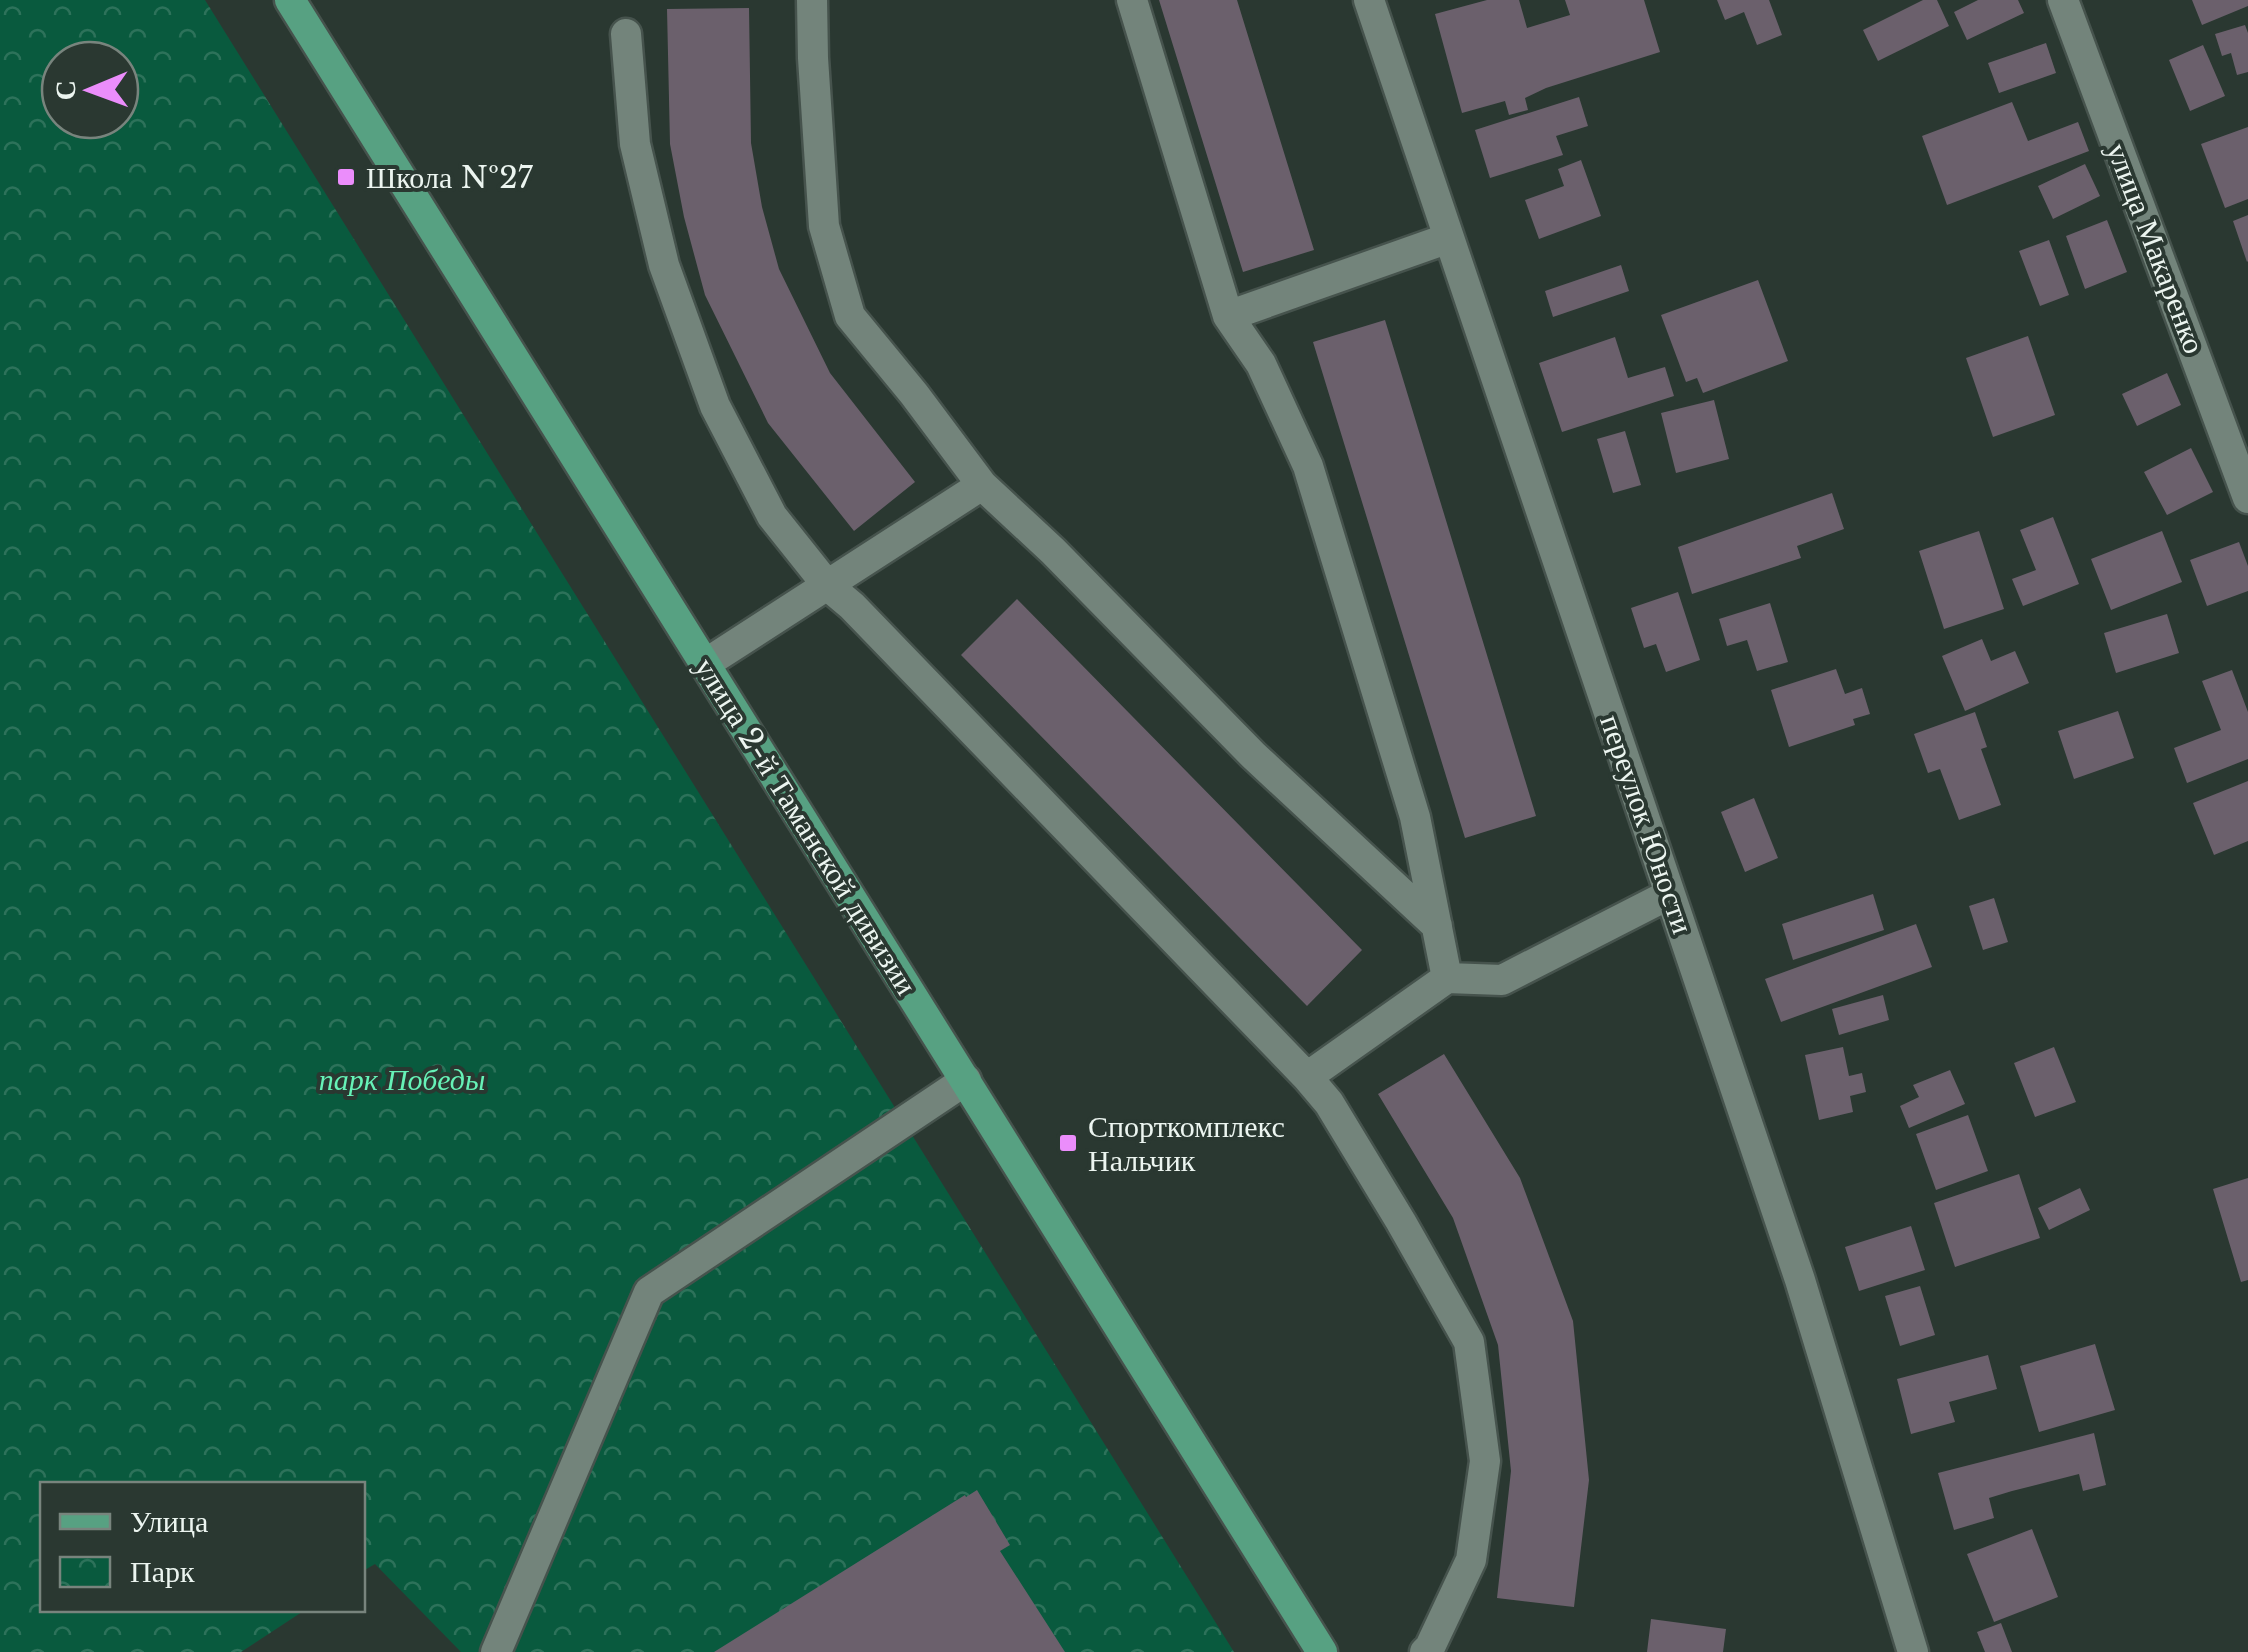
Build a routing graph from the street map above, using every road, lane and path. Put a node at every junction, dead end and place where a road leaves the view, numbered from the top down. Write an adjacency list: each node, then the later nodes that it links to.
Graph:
1 (290, 0): 12 (main road, улица 2-й Таманской дивизии)
2 (812, 0): 9 (street)
3 (1132, 0): 8 (street)
4 (2063, 0): 10 (street, улица Макаренко)
5 (1379, 3): 7 (street, переулок Юности)
6 (626, 34): 11 (street)
7 (1449, 238): 8 (street); 13 (street, переулок Юности)
8 (1228, 316): 14 (street)
9 (982, 485): 11 (street); 14 (street)
10 (2248, 498)
11 (827, 585): 12 (street); 16 (street)
12 (705, 664): 17 (main road, улица 2-й Таманской дивизии)
13 (1670, 894): 15 (street); 21 (street, переулок Юности)
14 (1437, 926): 15 (street)
15 (1446, 978): 16 (street)
16 (1306, 1077): 20 (street)
17 (966, 1080): 18 (street); 19 (main road, улица 2-й Таманской дивизии)
18 (496, 1652)
19 (1322, 1652)
20 (1425, 1652)
21 (1913, 1652)

